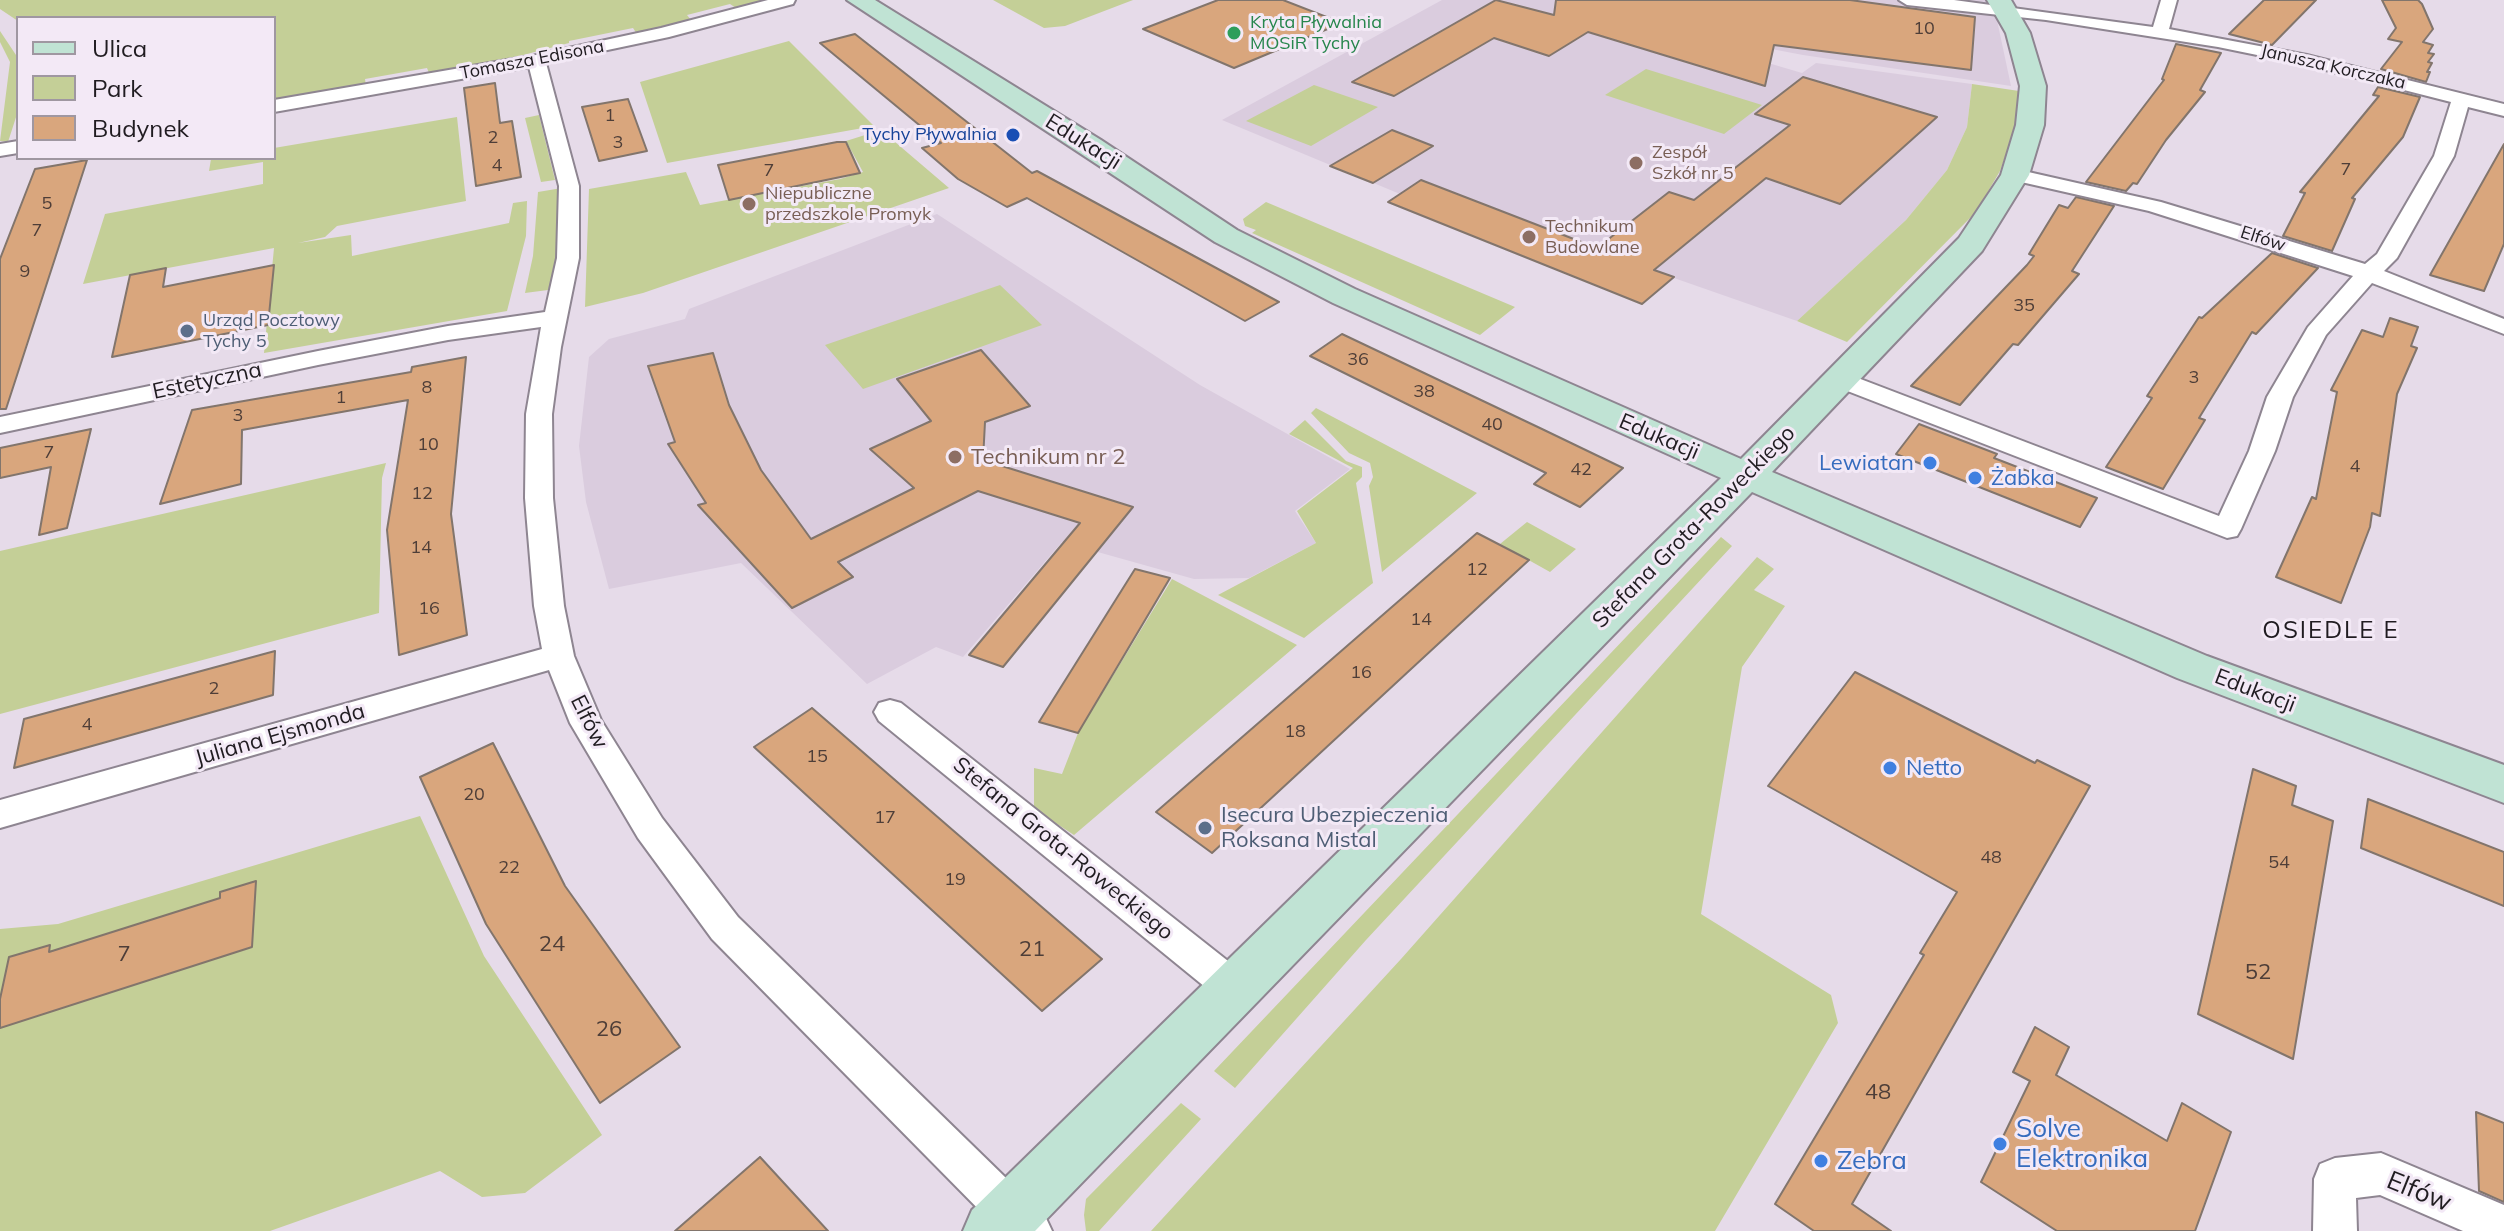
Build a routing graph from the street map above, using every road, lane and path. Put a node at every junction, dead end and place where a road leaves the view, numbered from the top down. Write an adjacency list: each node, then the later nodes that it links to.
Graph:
1 (787, 0): 7 (street, Tomasza Edisona)
2 (859, 0): 17 (street, Edukacji)
3 (1907, 0): 5 (street)
4 (2169, 0): 6 (street)
5 (2002, 5): 6 (street, Janusza Korczaka); 11 (street, Stefana Grota-Roweckiego)
6 (2160, 31): 8 (street, Janusza Korczaka)
7 (536, 60): 9 (street, Tomasza Edisona); 13 (street, Elfów)
8 (2461, 99): 10 (street, Janusza Korczaka); 12 (street)
9 (276, 106)
10 (2504, 110)
11 (2015, 175): 12 (street, Elfów); 15 (street, Stefana Grota-Roweckiego)
12 (2368, 273): 14 (street, Elfów); 15 (street)
13 (556, 318): 16 (street, Estetyczna); 18 (street, Elfów)
14 (2504, 327)
15 (1841, 380): 17 (street, Stefana Grota-Roweckiego)
16 (0, 425)
17 (1746, 473): 20 (street, Edukacji); 22 (street, Stefana Grota-Roweckiego)
18 (559, 656): 21 (street, Juliana Ejsmonda); 23 (street, Elfów)
19 (890, 712): 22 (street, Stefana Grota-Roweckiego)
20 (2504, 784)
21 (0, 814)
22 (1234, 988): 23 (street, Stefana Grota-Roweckiego)
23 (1011, 1225)
24 (2504, 1227): 25 (street, Elfów)
25 (2335, 1231)

